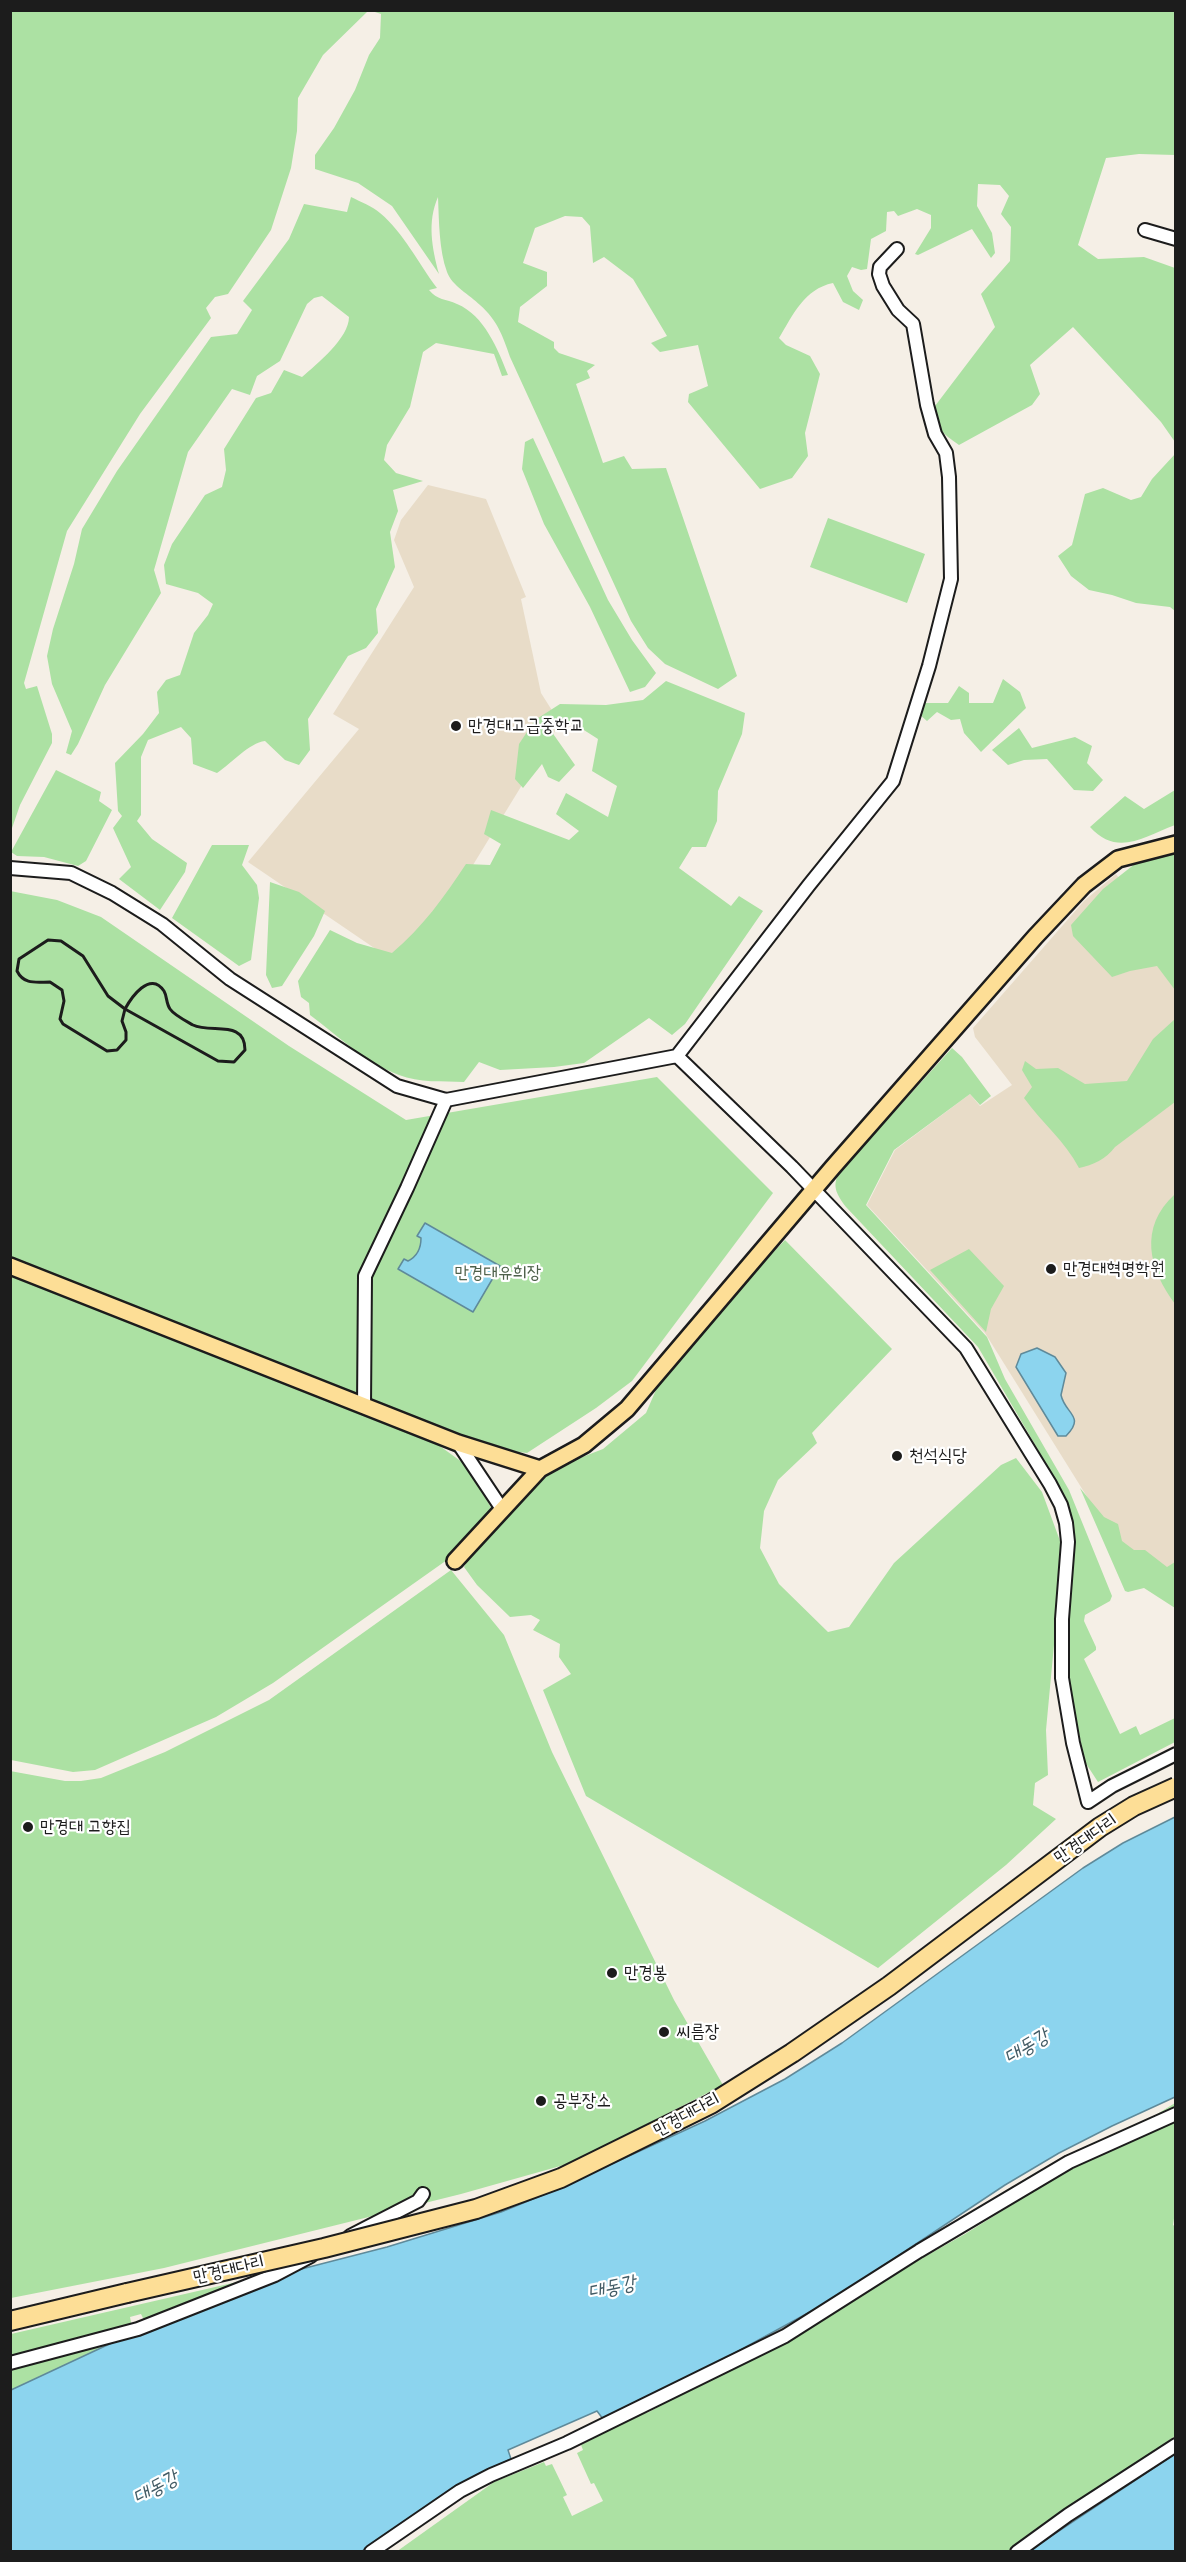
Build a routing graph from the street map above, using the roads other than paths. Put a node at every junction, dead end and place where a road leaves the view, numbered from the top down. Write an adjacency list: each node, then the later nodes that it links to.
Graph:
1 (1145, 230): 2 (street)
2 (1176, 239)
3 (897, 249): 6 (street)
4 (1176, 844): 8 (main road)
5 (10, 868): 7 (street)
6 (677, 1056): 7 (street); 8 (street)
7 (446, 1100): 10 (street)
8 (813, 1191): 12 (main road); 15 (street)
9 (10, 1266): 10 (main road)
10 (364, 1406): 11 (main road)
11 (458, 1443): 12 (main road); 13 (street)
12 (540, 1469): 13 (main road)
13 (502, 1509): 14 (main road)
14 (455, 1561)
15 (1176, 1754)
16 (1176, 1787): 19 (highway, 만경대다리, bridge)
17 (1176, 2114): 22 (street)
18 (423, 2194): 20 (street)
19 (10, 2321)
20 (10, 2364)
21 (1176, 2445): 23 (street)
22 (371, 2552)
23 (1017, 2552)

